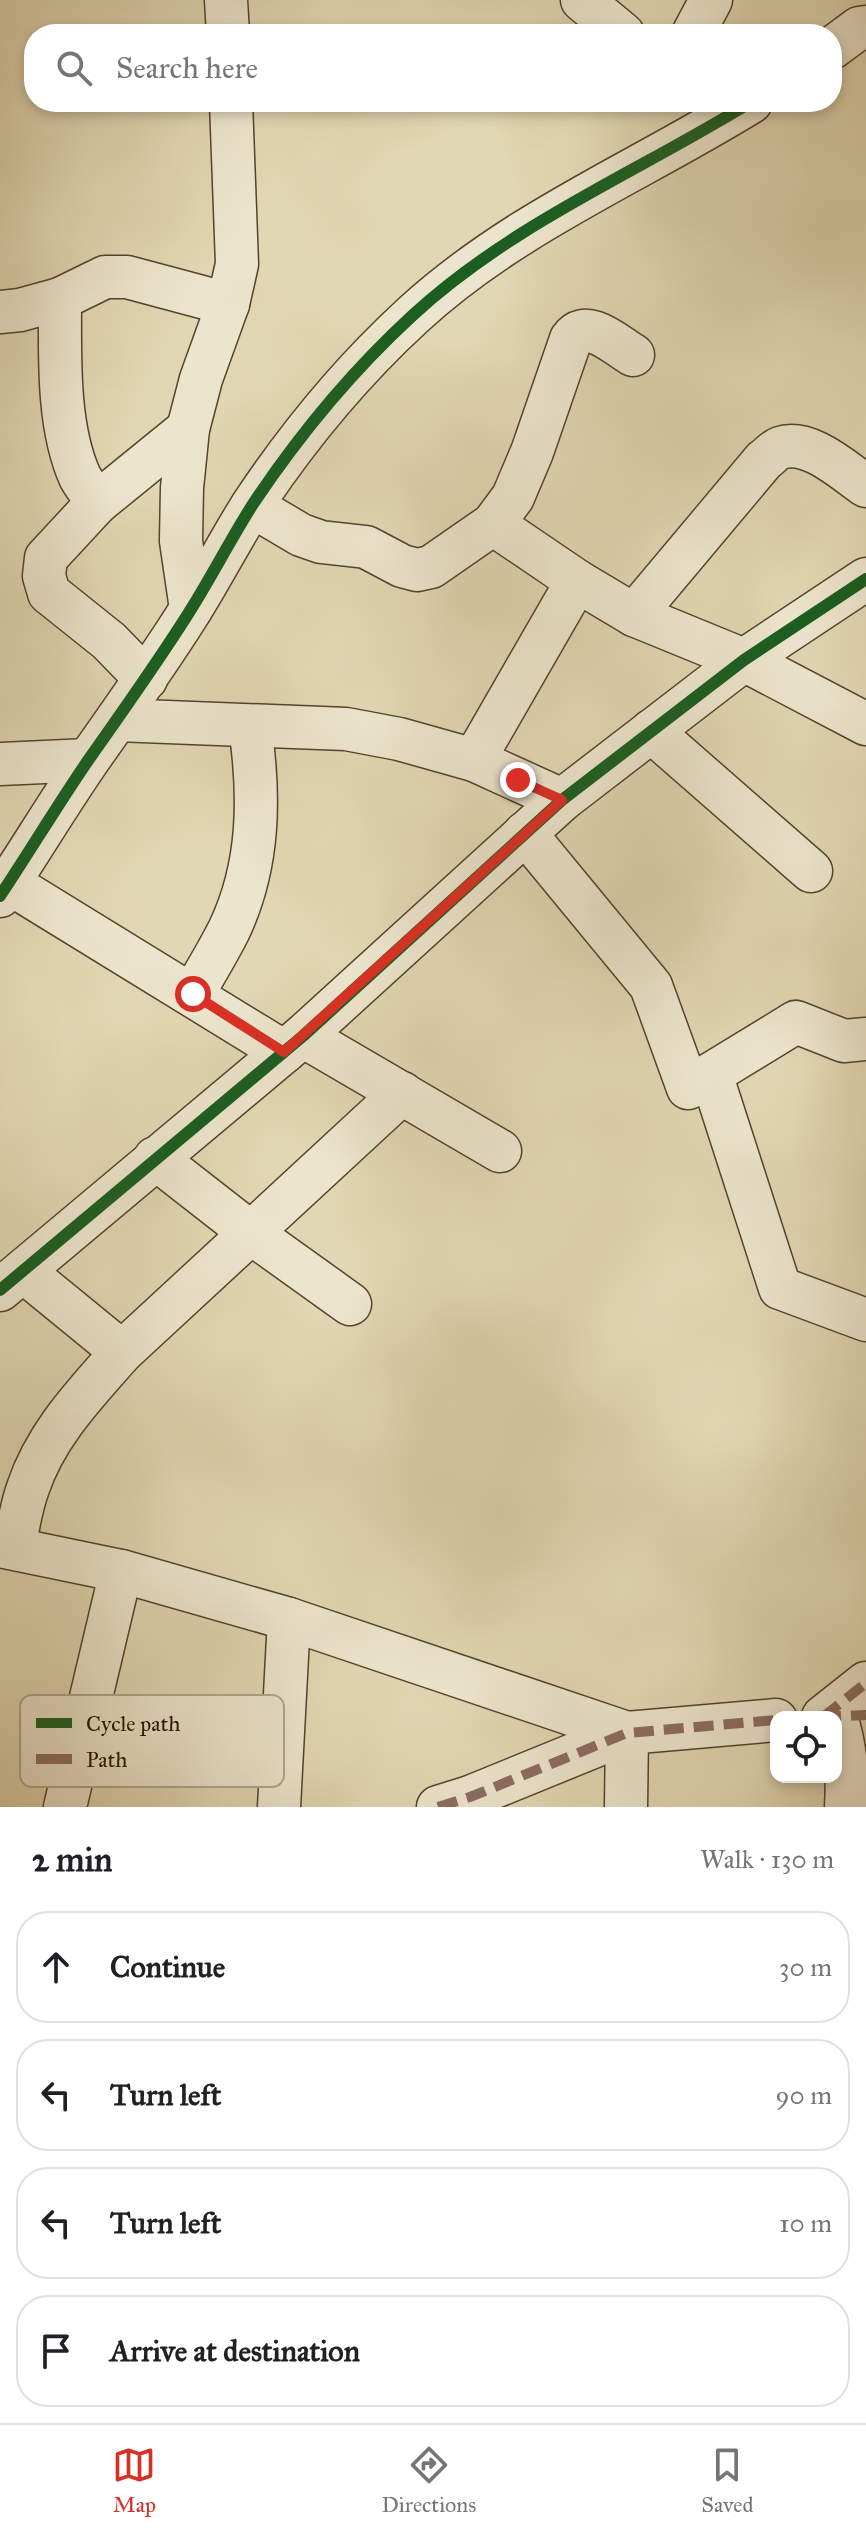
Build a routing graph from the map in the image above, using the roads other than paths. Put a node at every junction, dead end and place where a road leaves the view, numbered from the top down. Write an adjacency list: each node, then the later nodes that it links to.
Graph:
1 (226, 0): 3 (street)
2 (711, 0): 4 (street)
3 (227, 24)
4 (698, 24)
5 (232, 112): 8 (street)
6 (705, 113): 14 (street)
7 (60, 299): 8 (street); 9 (street); 13 (street)
8 (228, 304): 11 (street)
9 (0, 312)
10 (633, 355): 15 (street)
11 (188, 429): 13 (street); 18 (street)
12 (866, 486): 19 (street)
13 (97, 503): 21 (street)
14 (252, 506): 15 (street); 18 (street)
15 (493, 524): 17 (street)
16 (866, 579): 20 (street)
17 (577, 581): 19 (street); 27 (street)
18 (191, 609): 21 (street)
19 (634, 615): 20 (street)
20 (744, 660): 23 (street); 25 (street)
21 (146, 679): 22 (street)
22 (117, 720): 24 (street); 26 (street)
23 (866, 724)
24 (250, 726): 27 (street); 33 (street)
25 (651, 731): 29 (street); 31 (street)
26 (88, 760): 28 (street); 32 (street)
27 (474, 760): 29 (street)
28 (0, 764)
29 (562, 800): 30 (street)
30 (525, 833): 35 (street); 36 (street)
31 (811, 871)
32 (4, 890): 33 (street)
33 (193, 994): 35 (street)
34 (866, 1039): 36 (street)
35 (293, 1044): 37 (street); 39 (street)
36 (711, 1074): 43 (street)
37 (402, 1093): 38 (street); 40 (street)
38 (500, 1151)
39 (155, 1158): 40 (street); 41 (street)
40 (251, 1233): 42 (street); 44 (street)
41 (12, 1280): 44 (street)
42 (350, 1304)
43 (866, 1320)
44 (122, 1352): 45 (street)
45 (7, 1547): 46 (street)
46 (121, 1571): 47 (street); 49 (street)
47 (289, 1619): 51 (street); 55 (street)
48 (866, 1683): 50 (street)
49 (92, 1695)
50 (828, 1711)
51 (284, 1713)
52 (866, 1715): 53 (street)
53 (842, 1717)
54 (770, 1721): 55 (street)
55 (627, 1733): 59 (street); 62 (street)
56 (842, 1734): 63 (street)
57 (70, 1787): 60 (street)
58 (280, 1787): 61 (street)
59 (459, 1804)
60 (65, 1807)
61 (279, 1807)
62 (626, 1807)
63 (846, 1807)

